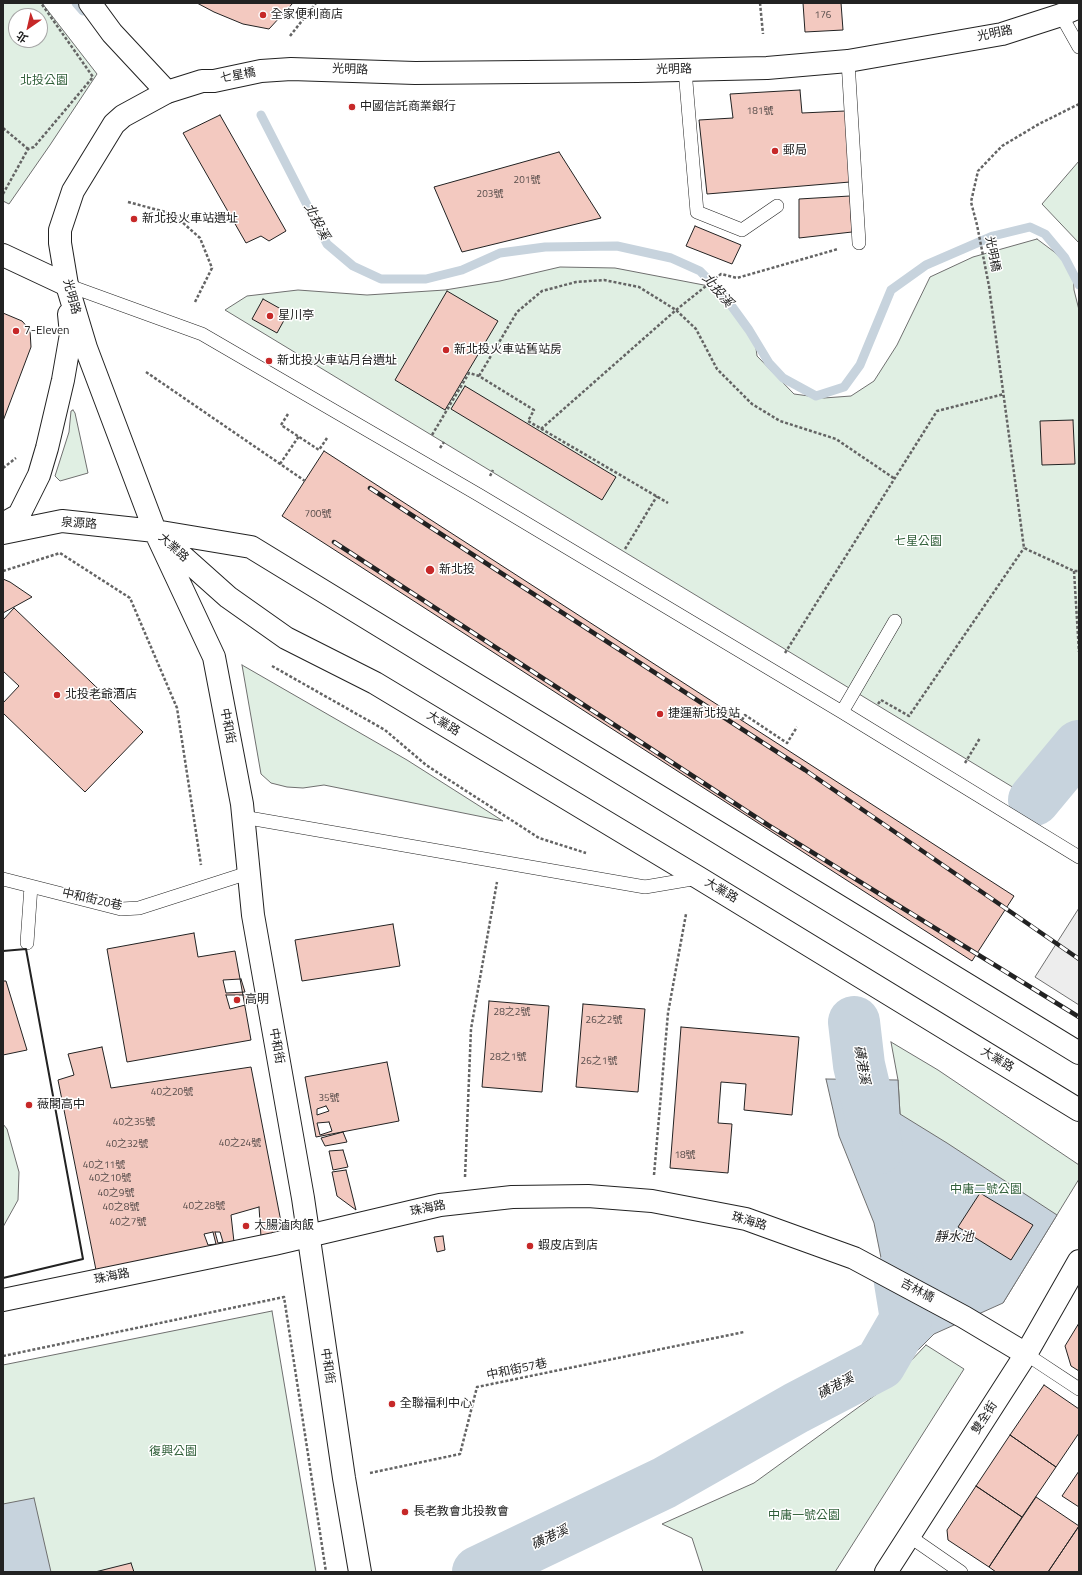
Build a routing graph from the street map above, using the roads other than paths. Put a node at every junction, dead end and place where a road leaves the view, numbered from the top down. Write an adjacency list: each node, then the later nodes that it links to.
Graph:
1 (90, 3): 8 (street)
2 (1070, 11): 3 (lane); 4 (street, 光明路)
3 (1079, 47)
4 (848, 61): 5 (street, 光明路); 10 (lane)
5 (685, 70): 6 (street, 光明路); 9 (lane)
6 (261, 71): 7 (street, 七星橋)
7 (214, 80): 8 (street, 光明路)
8 (167, 92): 12 (street, 光明路)
9 (777, 206)
10 (860, 243)
11 (3, 255): 12 (street)
12 (67, 285): 13 (street); 14 (street, 光明路); 17 (lane)
13 (3, 524)
14 (155, 531): 15 (street, 泉源路); 18 (street, 中和街); 21 (street, 大業路); 25 (street, 大業路)
15 (3, 533)
16 (895, 621): 17 (lane)
17 (842, 712): 19 (lane)
18 (243, 818): 20 (street, 中和街); 21 (lane)
19 (1079, 856)
20 (248, 873): 23 (lane, 中和街20巷); 27 (street, 中和街)
21 (699, 878): 26 (street, 大業路)
22 (3, 879): 23 (lane, 中和街20巷)
23 (31, 886): 24 (lane)
24 (27, 943)
25 (1079, 1053)
26 (1079, 1110)
27 (309, 1236): 28 (street, 珠海路); 30 (street, 珠海路); 34 (street, 中和街)
28 (854, 1258): 31 (street, 吉林橋)
29 (1079, 1261): 31 (street, 雙全街)
30 (3, 1300)
31 (1026, 1354): 32 (lane); 33 (street, 雙全街)
32 (1079, 1389)
33 (909, 1536): 35 (street, 雙全街); 36 (lane)
34 (360, 1572)
35 (886, 1572)
36 (961, 1572)

